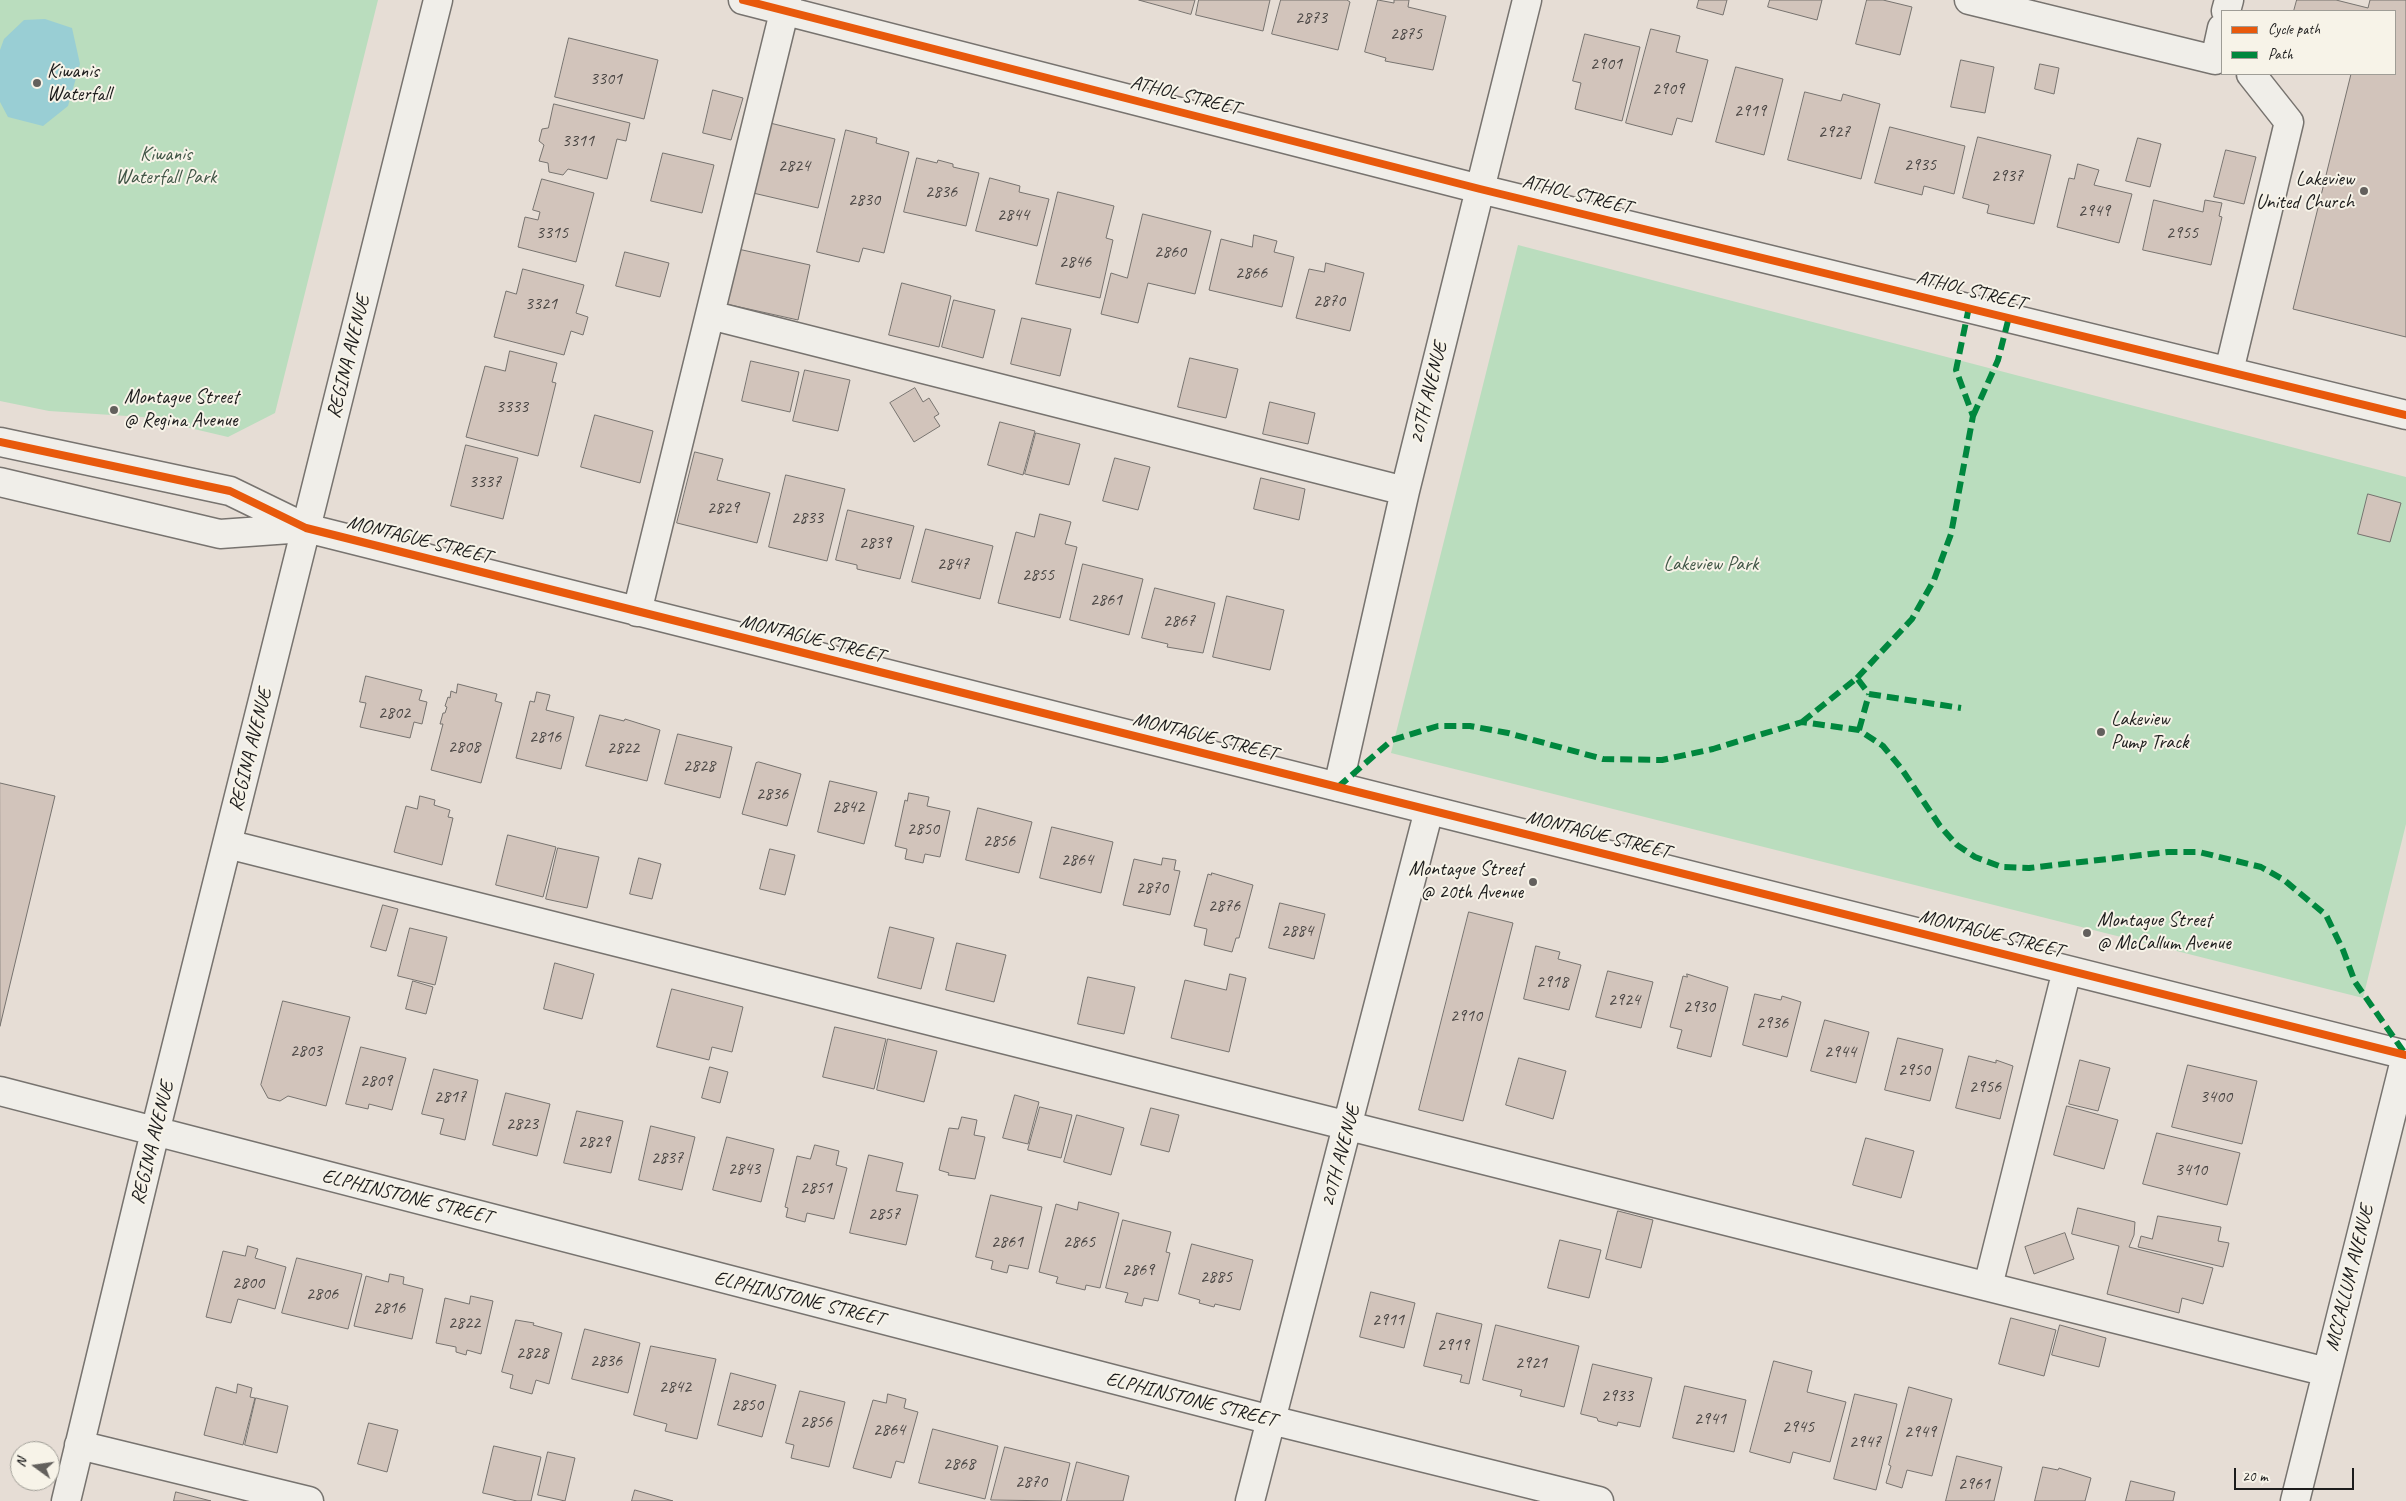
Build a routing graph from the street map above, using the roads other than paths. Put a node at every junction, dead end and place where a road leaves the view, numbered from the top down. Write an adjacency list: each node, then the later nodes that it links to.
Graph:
1 (438, 0): 16 (street, REGINA AVENUE)
2 (743, 0): 5 (street, ATHOL STREET)
3 (1527, 0): 9 (street, 20TH AVENUE)
4 (1969, 0): 7 (street)
5 (786, 5): 9 (street, ATHOL STREET); 10 (street)
6 (2221, 39): 7 (street)
7 (2219, 61)
8 (2252, 75): 11 (street)
9 (1480, 189): 11 (street, ATHOL STREET); 15 (street, 20TH AVENUE)
10 (710, 315): 15 (street); 17 (street)
11 (2229, 371): 12 (street, ATHOL STREET)
12 (2406, 415)
13 (0, 442): 16 (street, MONTAGUE STREET)
14 (0, 482): 16 (street, MONTAGUE STREET)
15 (1405, 491): 18 (street, 20TH AVENUE)
16 (306, 528): 17 (street, MONTAGUE STREET); 20 (street, REGINA AVENUE)
17 (637, 612): 18 (street, MONTAGUE STREET)
18 (1338, 787): 19 (street, MONTAGUE STREET)
19 (1429, 810): 21 (street, MONTAGUE STREET); 24 (street, 20TH AVENUE)
20 (227, 844): 24 (street); 25 (street, REGINA AVENUE)
21 (2066, 970): 22 (street, MONTAGUE STREET); 26 (street)
22 (2406, 1056): 27 (street, MCCALLUM AVENUE)
23 (0, 1091): 25 (street, ELPHINSTONE STREET)
24 (1349, 1126): 26 (street); 28 (street, 20TH AVENUE)
25 (155, 1132): 28 (street, ELPHINSTONE STREET); 29 (street, REGINA AVENUE)
26 (1988, 1286): 27 (street)
27 (2327, 1372): 34 (street, MCCALLUM AVENUE)
28 (1271, 1420): 32 (street, 20TH AVENUE); 33 (street, ELPHINSTONE STREET)
29 (80, 1445): 30 (street, REGINA AVENUE); 31 (street)
30 (66, 1501)
31 (308, 1501)
32 (1250, 1501)
33 (1599, 1501)
34 (2295, 1501)

